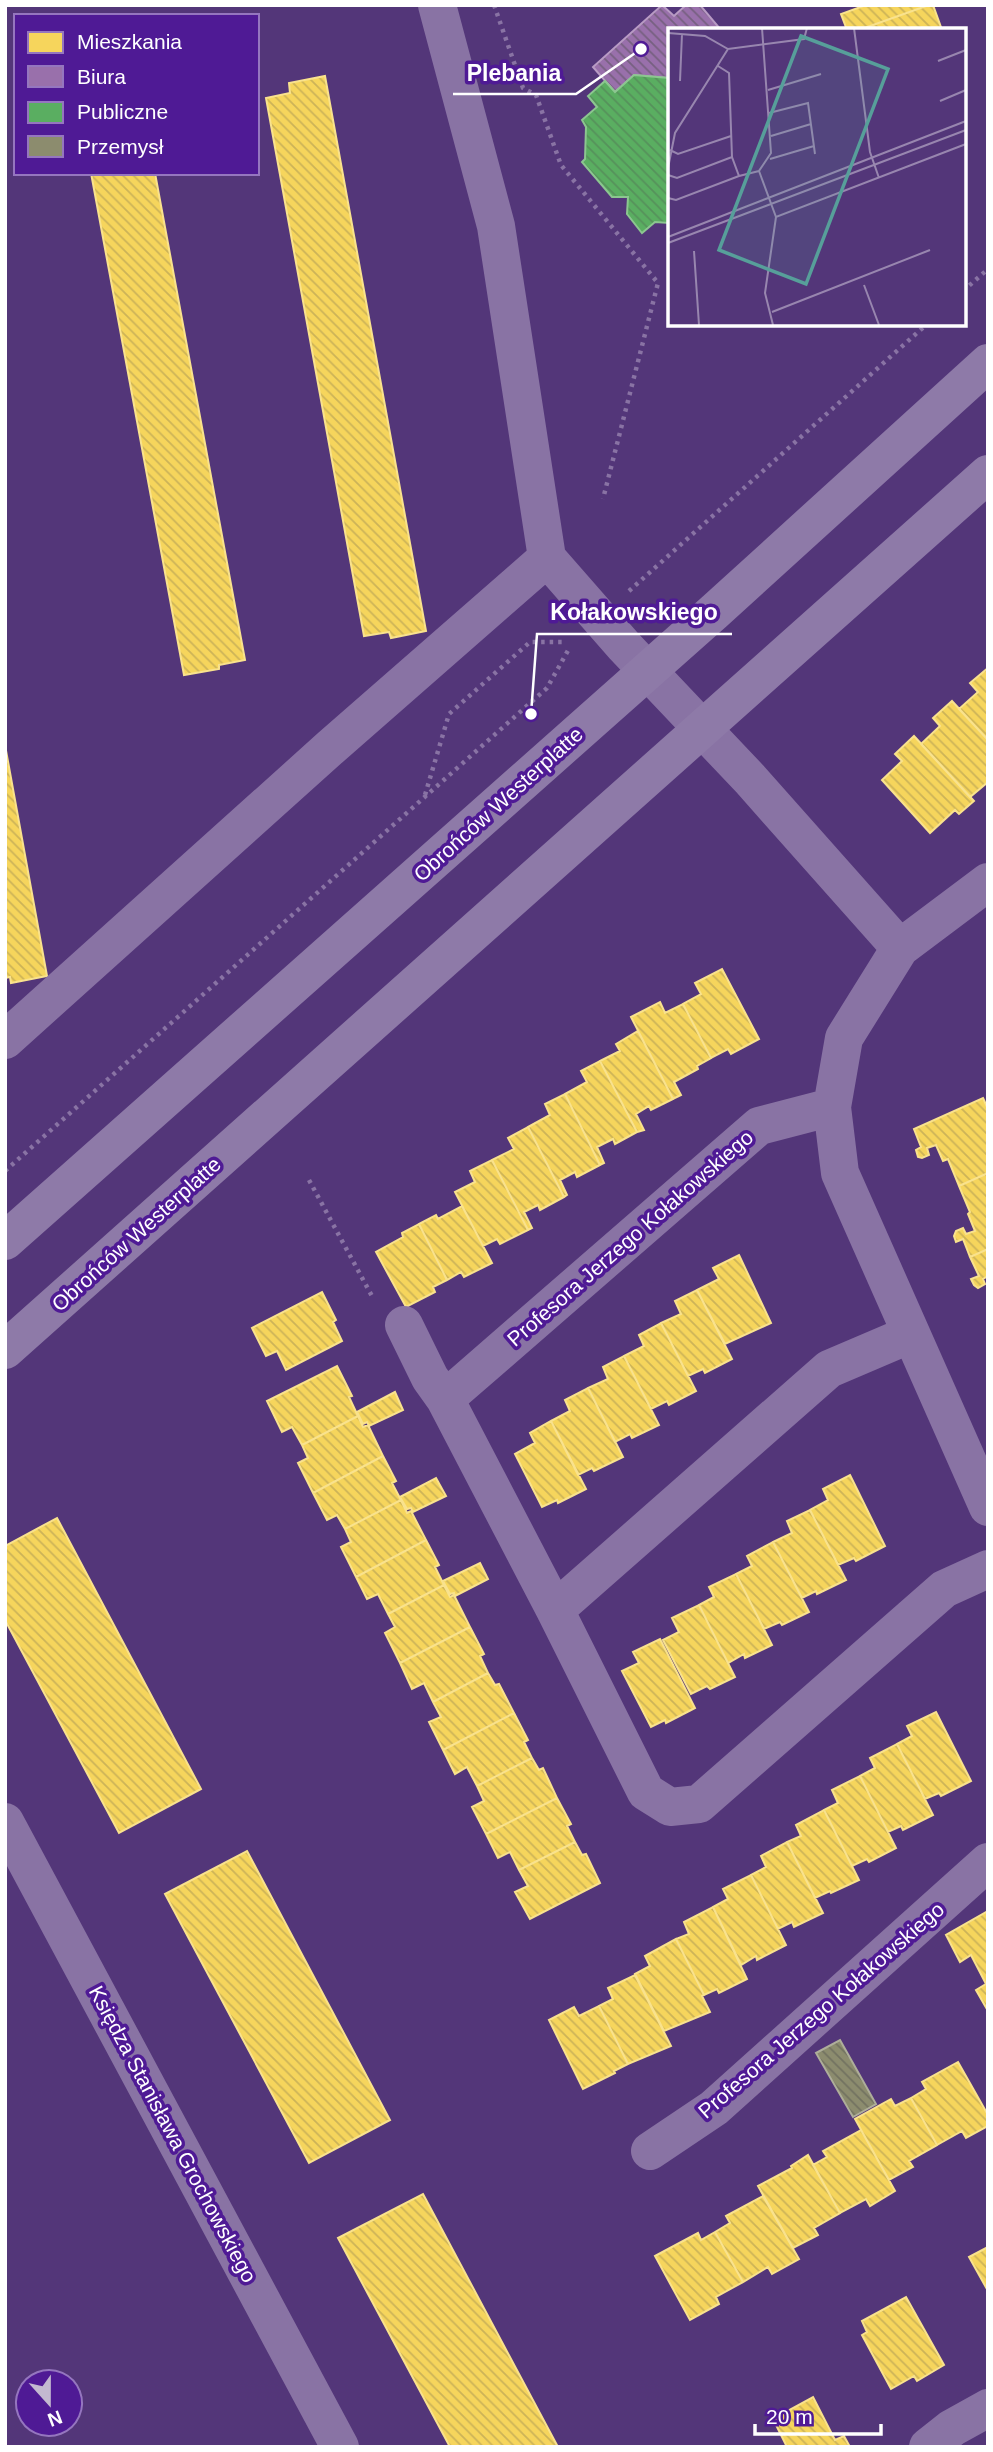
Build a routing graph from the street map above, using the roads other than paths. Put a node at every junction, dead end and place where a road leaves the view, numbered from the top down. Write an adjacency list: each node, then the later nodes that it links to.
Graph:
1 (437, 5): 4 (street)
2 (988, 363): 5 (main road, Obrońców Westerplatte)
3 (988, 474): 6 (main road, Obrońców Westerplatte)
4 (547, 558): 5 (street); 9 (street)
5 (648, 671): 6 (street); 11 (main road, Obrońców Westerplatte)
6 (704, 729): 8 (street); 14 (main road, Obrońców Westerplatte)
7 (988, 882): 8 (street)
8 (900, 948): 10 (street)
9 (5, 1040)
10 (832, 1107): 13 (street); 15 (street, Profesora Jerzego Kołakowskiego)
11 (5, 1241)
12 (404, 1325): 15 (street)
13 (911, 1334): 16 (street); 18 (street)
14 (5, 1350)
15 (445, 1399): 18 (street)
16 (988, 1507)
17 (988, 1569): 18 (street)
18 (555, 1610)
19 (5, 1822): 23 (street, Księdza Stanisława Grochowskiego)
20 (988, 1862): 21 (street, Profesora Jerzego Kołakowskiego)
21 (650, 2151)
22 (988, 2408): 24 (street)
23 (340, 2447)
24 (929, 2447)

